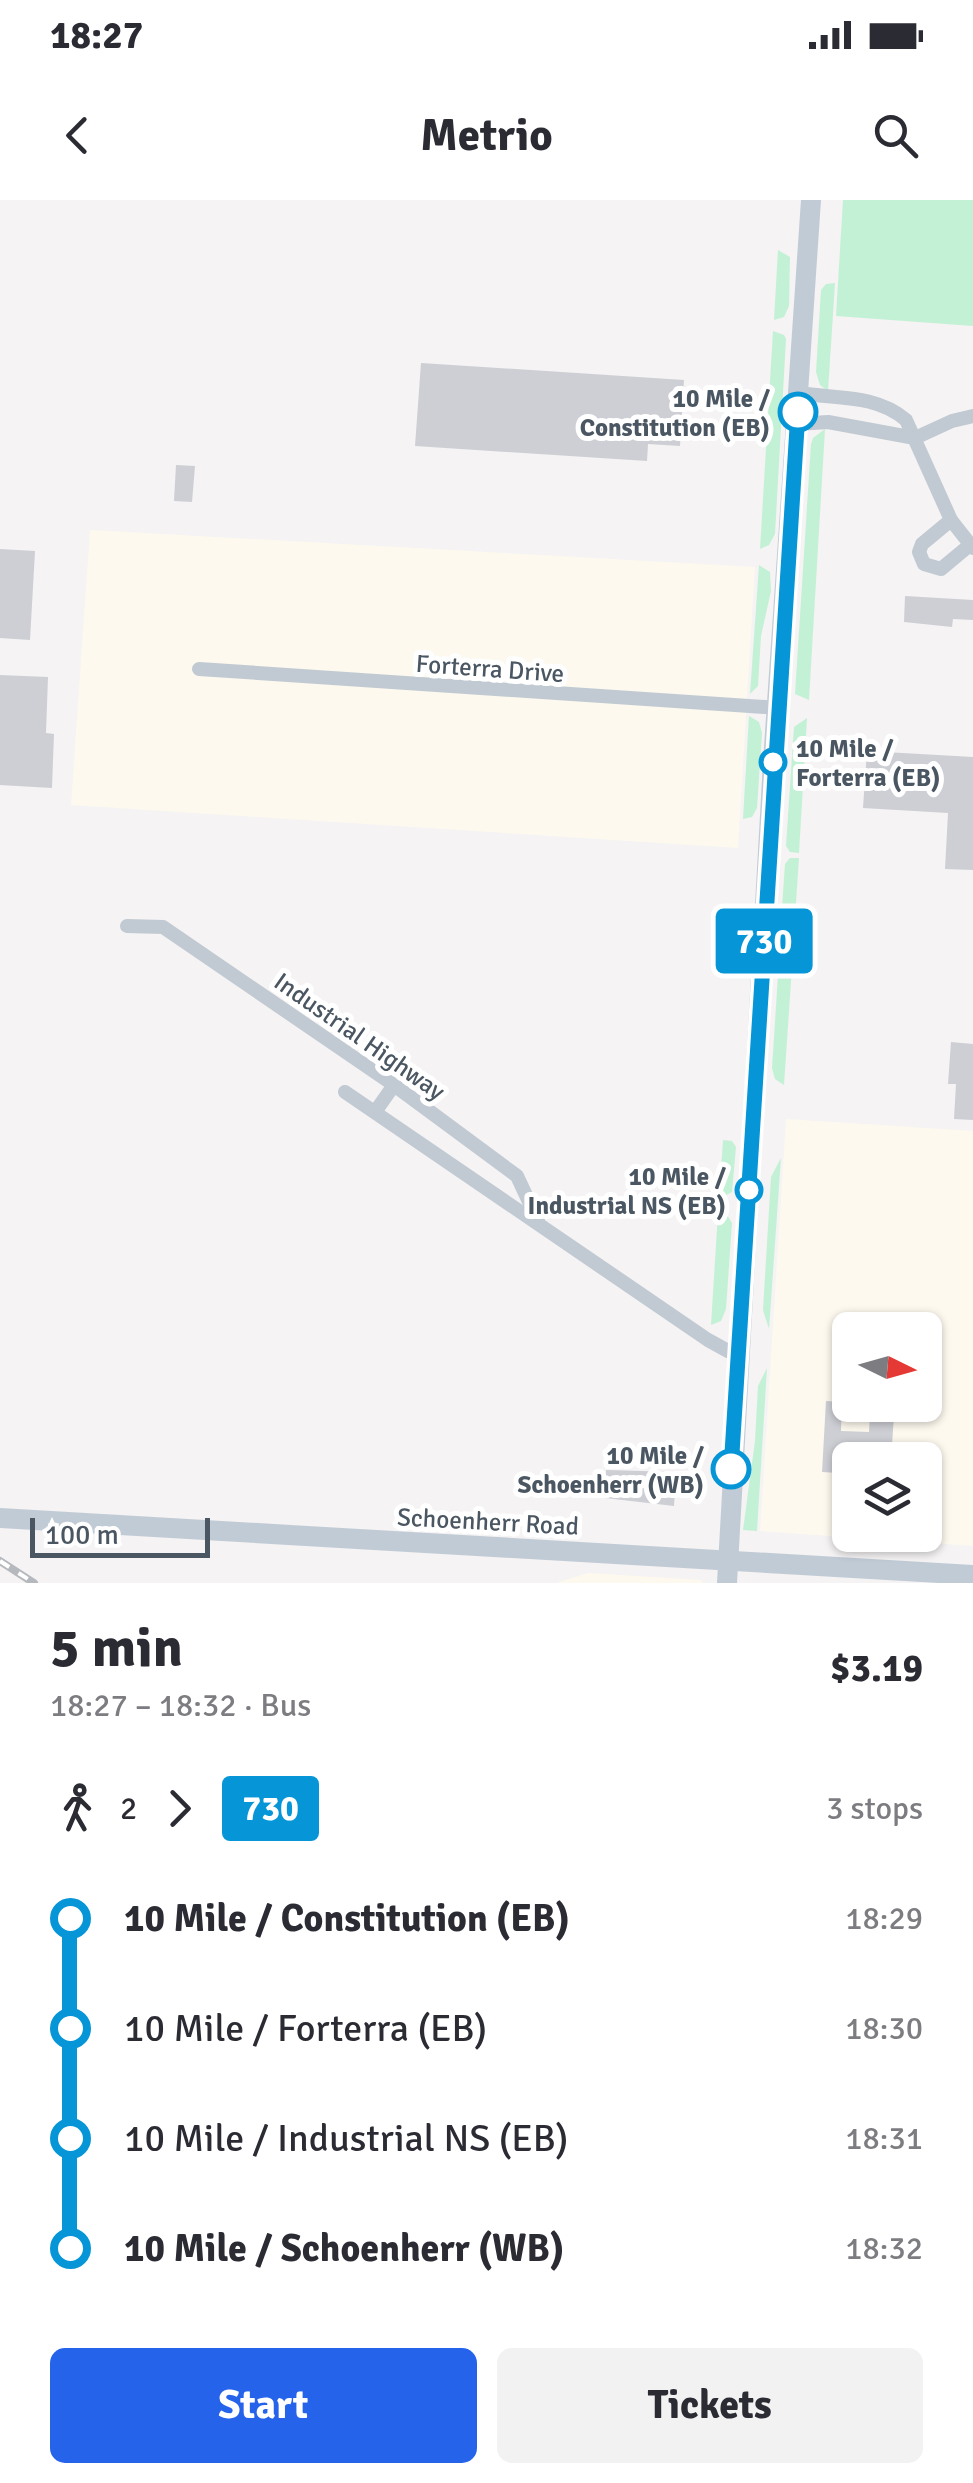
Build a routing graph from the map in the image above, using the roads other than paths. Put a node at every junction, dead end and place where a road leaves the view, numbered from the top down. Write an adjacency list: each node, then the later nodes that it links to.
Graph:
1 (811, 200): 2 (main road)
2 (799, 394): 4 (main road); 5 (street)
3 (973, 416): 5 (street)
4 (797, 424): 5 (street); 9 (main road)
5 (915, 438): 6 (street)
6 (951, 520): 7 (street); 7 (street)
7 (972, 546)
8 (199, 669): 9 (street, Forterra Drive)
9 (780, 708): 15 (main road)
10 (128, 926): 11 (street, Industrial Highway)
11 (394, 1085): 13 (street); 14 (street, Industrial Highway)
12 (345, 1092): 13 (street, Industrial Highway)
13 (375, 1112): 14 (street, Industrial Highway)
14 (538, 1221): 15 (street, Industrial Highway)
15 (738, 1351): 17 (main road)
16 (0, 1518): 17 (main road, Schoenherr Road)
17 (726, 1560): 18 (main road, Schoenherr Road); 19 (main road)
18 (973, 1576)
19 (727, 1583)

